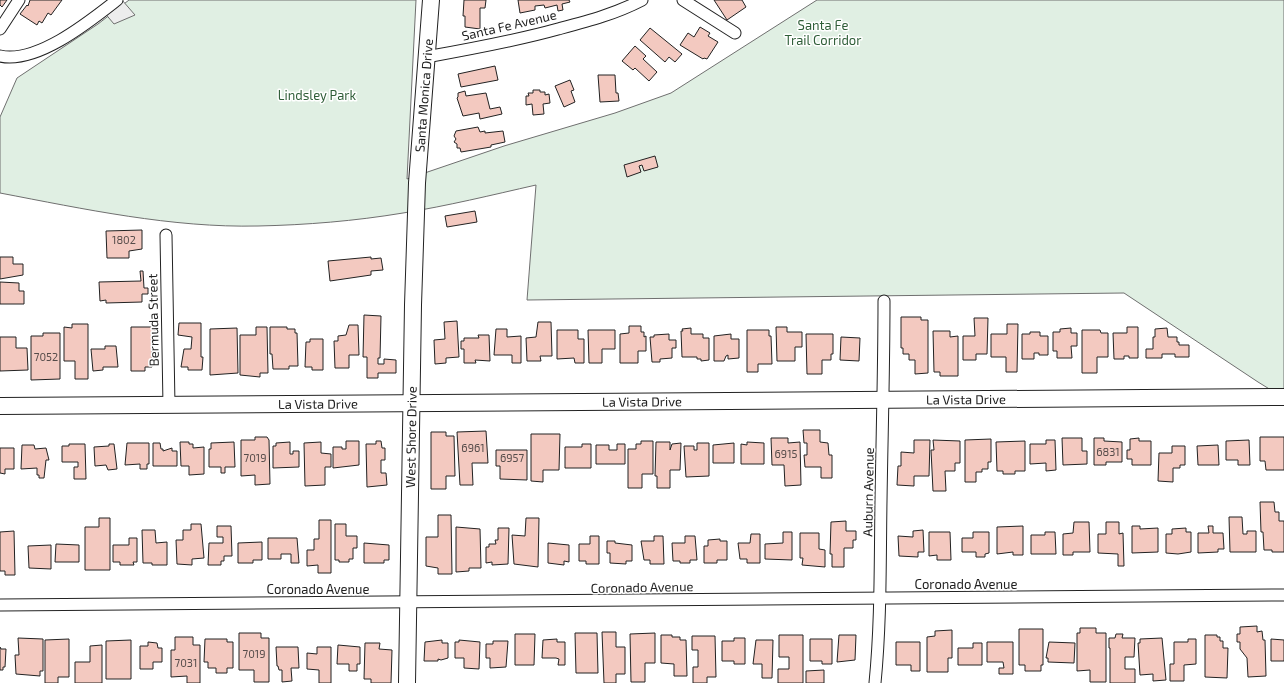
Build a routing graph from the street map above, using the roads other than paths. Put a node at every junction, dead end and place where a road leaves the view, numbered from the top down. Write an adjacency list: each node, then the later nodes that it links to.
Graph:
1 (19, 0): 6 (street)
2 (117, 0): 8 (street)
3 (431, 0): 9 (street, Santa Monica Drive)
4 (642, 0): 9 (street, Santa Fe Avenue)
5 (683, 0): 7 (street)
6 (0, 29)
7 (735, 33)
8 (0, 56)
9 (426, 57): 10 (street, Santa Monica Drive)
10 (417, 191): 15 (street, West Shore Drive)
11 (166, 235): 16 (street, Bermuda Street)
12 (884, 301): 14 (street, Auburn Avenue)
13 (1284, 397): 14 (street, La Vista Drive)
14 (884, 399): 15 (street, La Vista Drive); 19 (street, Auburn Avenue)
15 (412, 403): 16 (street, La Vista Drive); 20 (street, West Shore Drive)
16 (169, 405): 17 (street, La Vista Drive)
17 (0, 406)
18 (1284, 595): 19 (street, Coronado Avenue)
19 (880, 598): 20 (street, Coronado Avenue); 23 (street, Auburn Avenue)
20 (408, 603): 21 (street, Coronado Avenue); 22 (street, West Shore Drive)
21 (0, 606)
22 (407, 683)
23 (875, 683)

